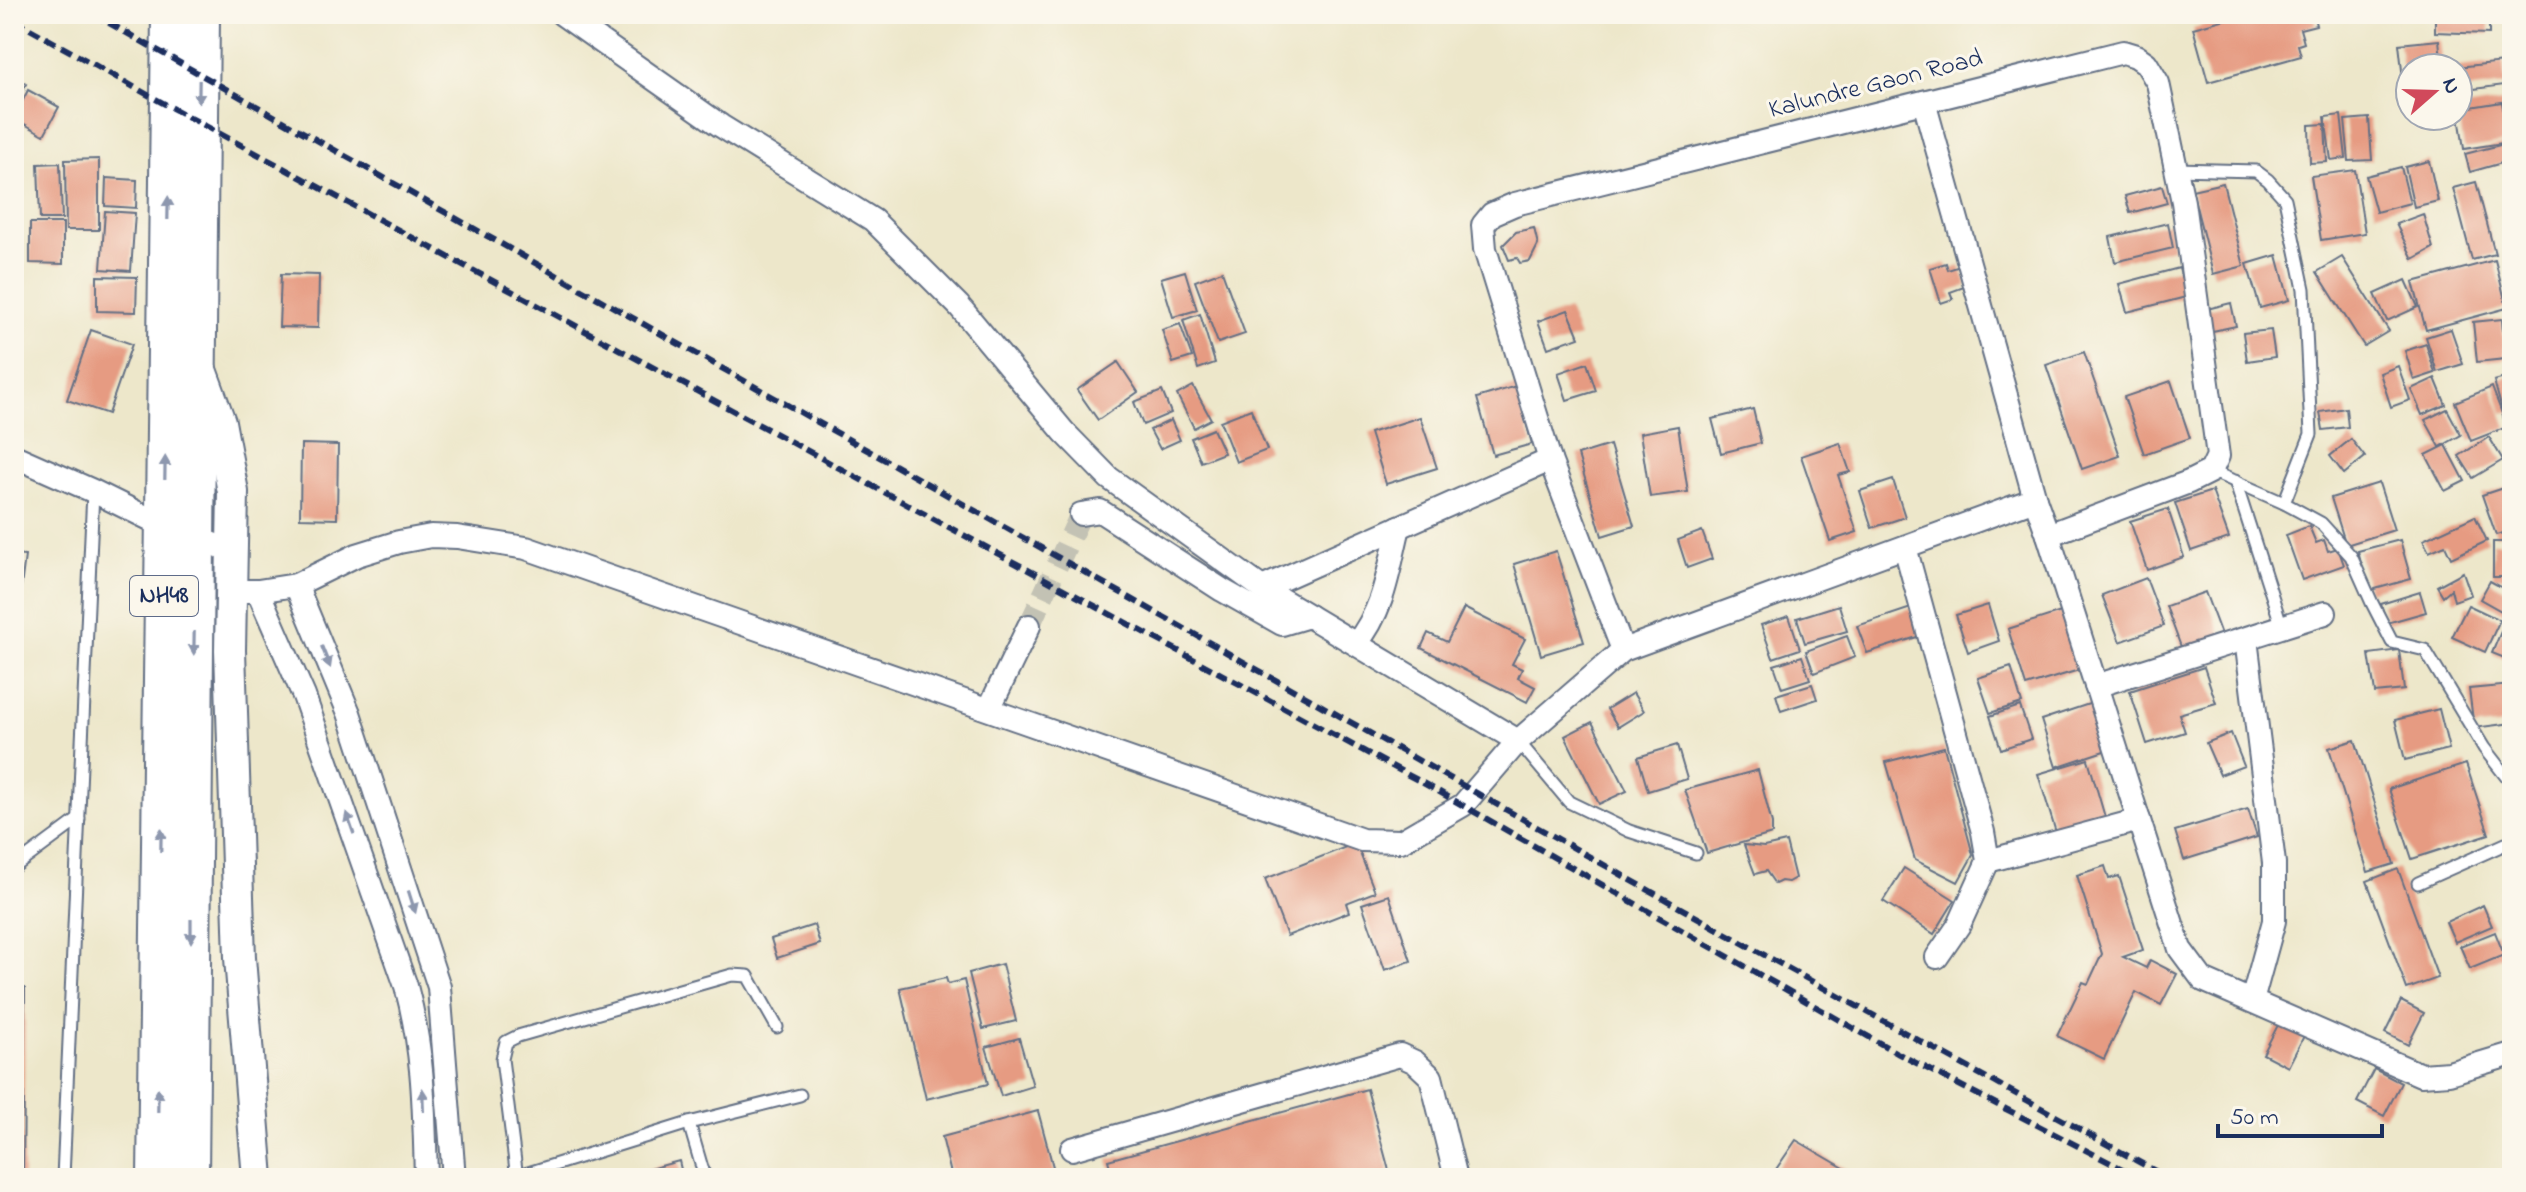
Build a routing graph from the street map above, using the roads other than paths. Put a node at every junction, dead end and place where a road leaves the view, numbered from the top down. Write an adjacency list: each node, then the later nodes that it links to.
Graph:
1 (171, 14): 16 (highway, NH48, one-way to 1)
2 (200, 14): 6 (highway, NH48, one-way to 6)
3 (562, 14): 21 (street)
4 (1924, 102): 5 (street, Kalundre Gaon Road); 8 (street, Kalundre Gaon Road); 12 (street)
5 (2176, 169): 9 (street, Kalundre Gaon Road); 13 (lane)
6 (197, 358): 16 (highway, NH48); 19 (street)
7 (14, 456): 11 (street)
8 (1550, 460): 15 (street); 29 (street, Kalundre Gaon Road)
9 (2211, 471): 10 (lane); 17 (street)
10 (2235, 481): 13 (lane); 26 (lane)
11 (93, 491): 16 (street); 36 (lane)
12 (2035, 499): 17 (street); 18 (street)
13 (2284, 503): 35 (lane)
14 (1081, 514): 24 (street)
15 (1399, 527): 21 (street); 28 (street)
16 (180, 532): 19 (street); 32 (highway, NH48, one-way to 32); 52 (highway, NH48, one-way to 16)
17 (2048, 535): 30 (street)
18 (1905, 547): 29 (street); 40 (street)
19 (232, 551): 22 (street)
20 (296, 585): 22 (street); 33 (street); 56 (street, one-way to 56)
21 (1262, 588): 24 (street)
22 (245, 591): 31 (street); 55 (street, one-way to 22)
23 (2325, 613): 26 (street)
24 (1309, 616): 28 (street)
25 (1029, 626): 33 (street)
26 (2282, 627): 27 (street)
27 (2246, 639): 30 (street); 44 (street)
28 (1356, 644): 34 (street)
29 (1623, 650): 34 (street)
30 (2096, 686): 37 (street)
31 (232, 701): 32 (street); 54 (street)
32 (193, 702): 53 (highway, NH48, one-way to 53)
33 (989, 709): 34 (street)
34 (1518, 741): 39 (lane)
35 (2512, 784)
36 (79, 819): 41 (lane); 51 (lane)
37 (2139, 820): 40 (street); 44 (street)
38 (2512, 841): 42 (lane)
39 (1696, 853)
40 (1988, 861): 43 (street)
41 (14, 867)
42 (2418, 883)
43 (1937, 957)
44 (2252, 1001): 46 (street)
45 (777, 1027): 50 (lane)
46 (2512, 1054)
47 (800, 1095): 48 (lane)
48 (689, 1123): 50 (lane); 57 (lane)
49 (1072, 1149): 58 (street)
50 (515, 1177)
51 (63, 1178)
52 (157, 1178)
53 (189, 1178)
54 (258, 1178)
55 (426, 1178)
56 (454, 1178)
57 (705, 1178)
58 (1456, 1178)

